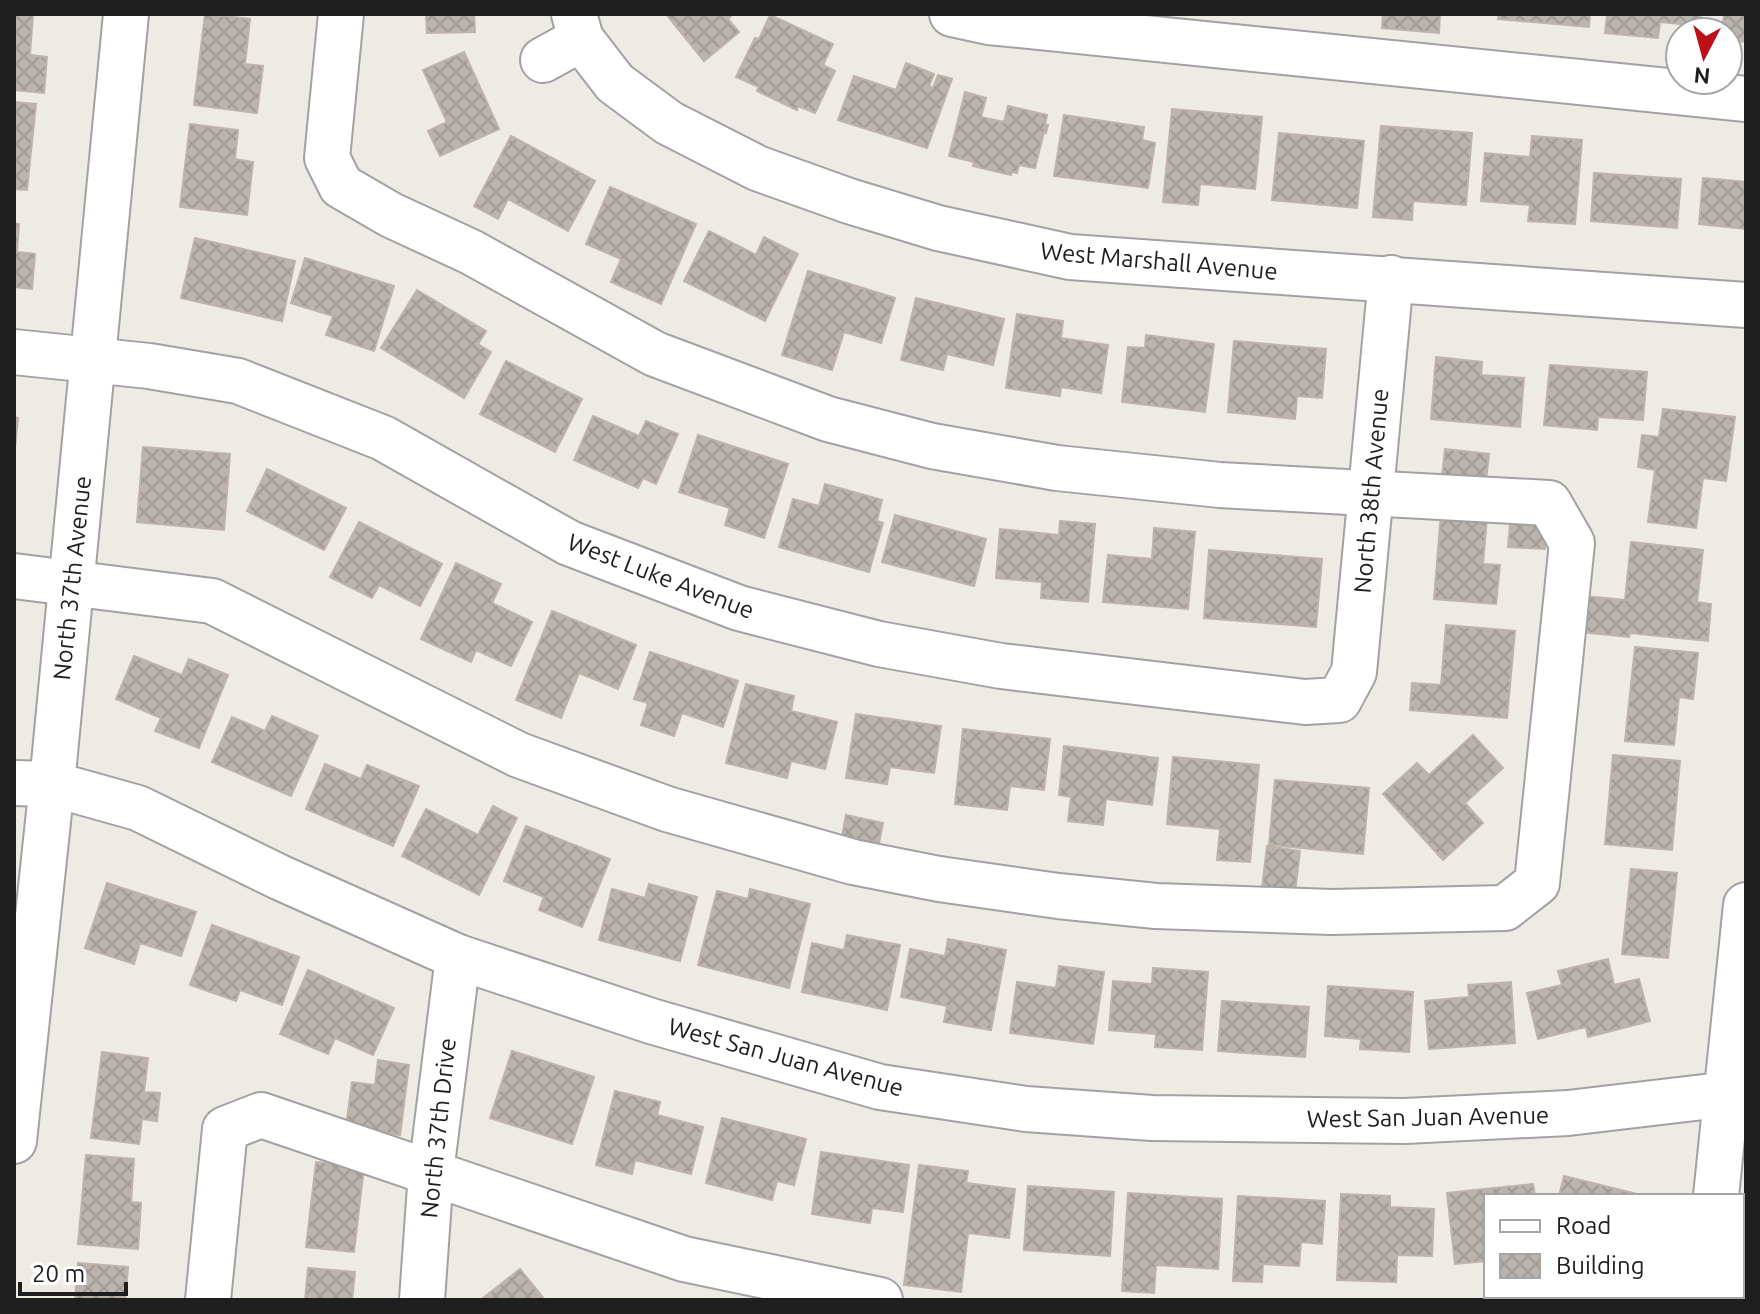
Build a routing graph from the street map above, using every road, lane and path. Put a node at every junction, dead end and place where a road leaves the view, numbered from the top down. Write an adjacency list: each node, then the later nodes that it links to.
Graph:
1 (126, 14): 10 (street, North 37th Avenue)
2 (341, 14): 11 (street)
3 (952, 14): 6 (street)
4 (577, 27): 5 (street, West Marshall Avenue); 7 (street, West Marshall Avenue)
5 (543, 60)
6 (1746, 99)
7 (1391, 278): 8 (street, West Marshall Avenue); 11 (street, North 38th Avenue)
8 (1746, 305)
9 (14, 352): 10 (street, West Luke Avenue)
10 (94, 360): 13 (street, North 37th Avenue); 14 (street, West Luke Avenue)
11 (1370, 493): 13 (street); 14 (street, North 38th Avenue)
12 (14, 576): 13 (street)
13 (72, 583): 15 (street, North 37th Avenue)
14 (1339, 700)
15 (33, 783): 17 (street, West San Juan Avenue); 19 (street, North 37th Avenue)
16 (1746, 905): 18 (street)
17 (458, 957): 18 (street, West San Juan Avenue); 20 (street, North 37th Drive)
18 (1736, 1094): 21 (street)
19 (14, 1141)
20 (431, 1172): 22 (street); 23 (street, North 37th Drive); 24 (street)
21 (1716, 1194)
22 (208, 1300)
23 (422, 1300)
24 (880, 1300)

